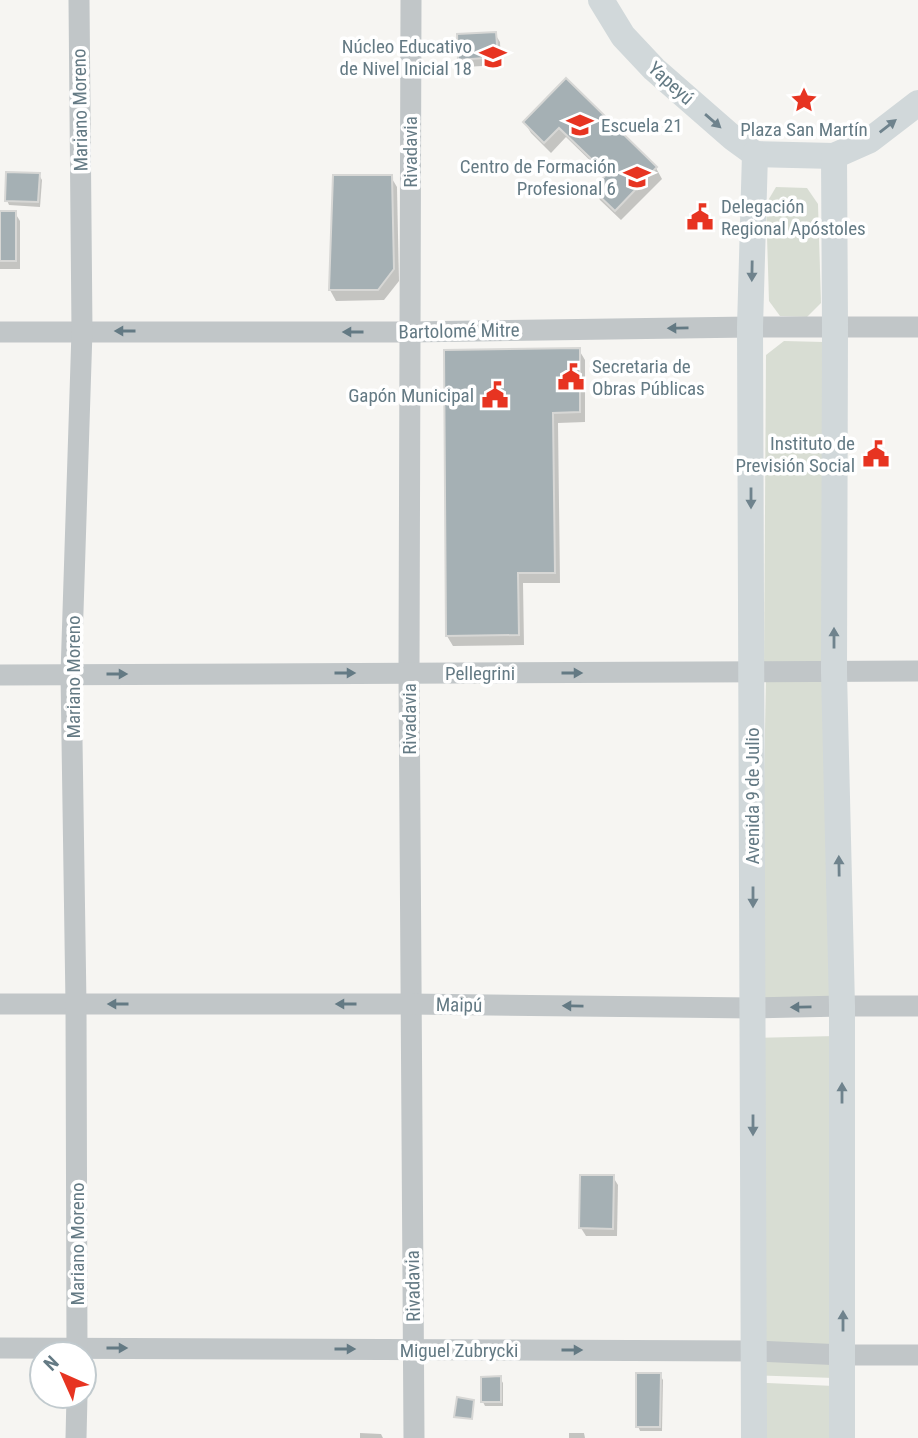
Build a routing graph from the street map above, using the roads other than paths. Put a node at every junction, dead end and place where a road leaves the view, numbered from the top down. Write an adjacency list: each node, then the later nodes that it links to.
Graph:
1 (79, 0): 10 (street, Mariano Moreno)
2 (411, 0): 12 (street, Rivadavia)
3 (601, 0): 5 (main road, Yapeyú, one-way to 5)
4 (918, 103): 6 (main road, one-way to 4)
5 (755, 154): 6 (main road); 7 (main road, Avenida 9 de Julio, one-way to 7)
6 (834, 156): 8 (main road)
7 (750, 327): 8 (street, Bartolomé Mitre); 12 (street, Bartolomé Mitre, one-way to 12); 15 (main road, Avenida 9 de Julio, one-way to 15)
8 (835, 327): 9 (street, Bartolomé Mitre); 13 (main road, one-way to 8)
9 (918, 327)
10 (82, 331): 11 (street, Bartolomé Mitre); 12 (street, Bartolomé Mitre, one-way to 10); 17 (street, Mariano Moreno)
11 (0, 332)
12 (409, 332): 16 (street, Rivadavia)
13 (834, 671): 14 (street, Pellegrini); 15 (street, Pellegrini); 22 (main road, one-way to 13)
14 (918, 671)
15 (752, 672): 16 (street, Pellegrini, one-way to 15); 24 (main road, Avenida 9 de Julio, one-way to 24)
16 (409, 673): 17 (street, Pellegrini, one-way to 16); 21 (street, Rivadavia)
17 (71, 674): 18 (street, Pellegrini); 20 (street, Mariano Moreno)
18 (0, 675)
19 (0, 1003): 20 (street, Maipú)
20 (76, 1004): 21 (street, Maipú, one-way to 20); 25 (street, Mariano Moreno)
21 (410, 1004): 24 (street, Maipú, one-way to 21); 28 (street, Rivadavia)
22 (842, 1006): 23 (street, Maipú); 24 (street, Maipú, one-way to 24); 31 (main road, one-way to 22)
23 (918, 1006)
24 (753, 1008): 30 (main road, Avenida 9 de Julio, one-way to 30)
25 (77, 1340)
26 (0, 1348): 27 (street, Miguel Zubrycki)
27 (28, 1349)
28 (413, 1350): 29 (street, Miguel Zubrycki, one-way to 28); 30 (street, Miguel Zubrycki, one-way to 30); 35 (street, Rivadavia)
29 (98, 1351)
30 (754, 1351): 31 (street, Miguel Zubrycki); 36 (main road, Avenida 9 de Julio)
31 (843, 1355): 32 (street, Miguel Zubrycki); 37 (main road)
32 (918, 1355)
33 (77, 1410): 34 (street)
34 (76, 1438)
35 (414, 1438)
36 (754, 1438)
37 (842, 1438)

